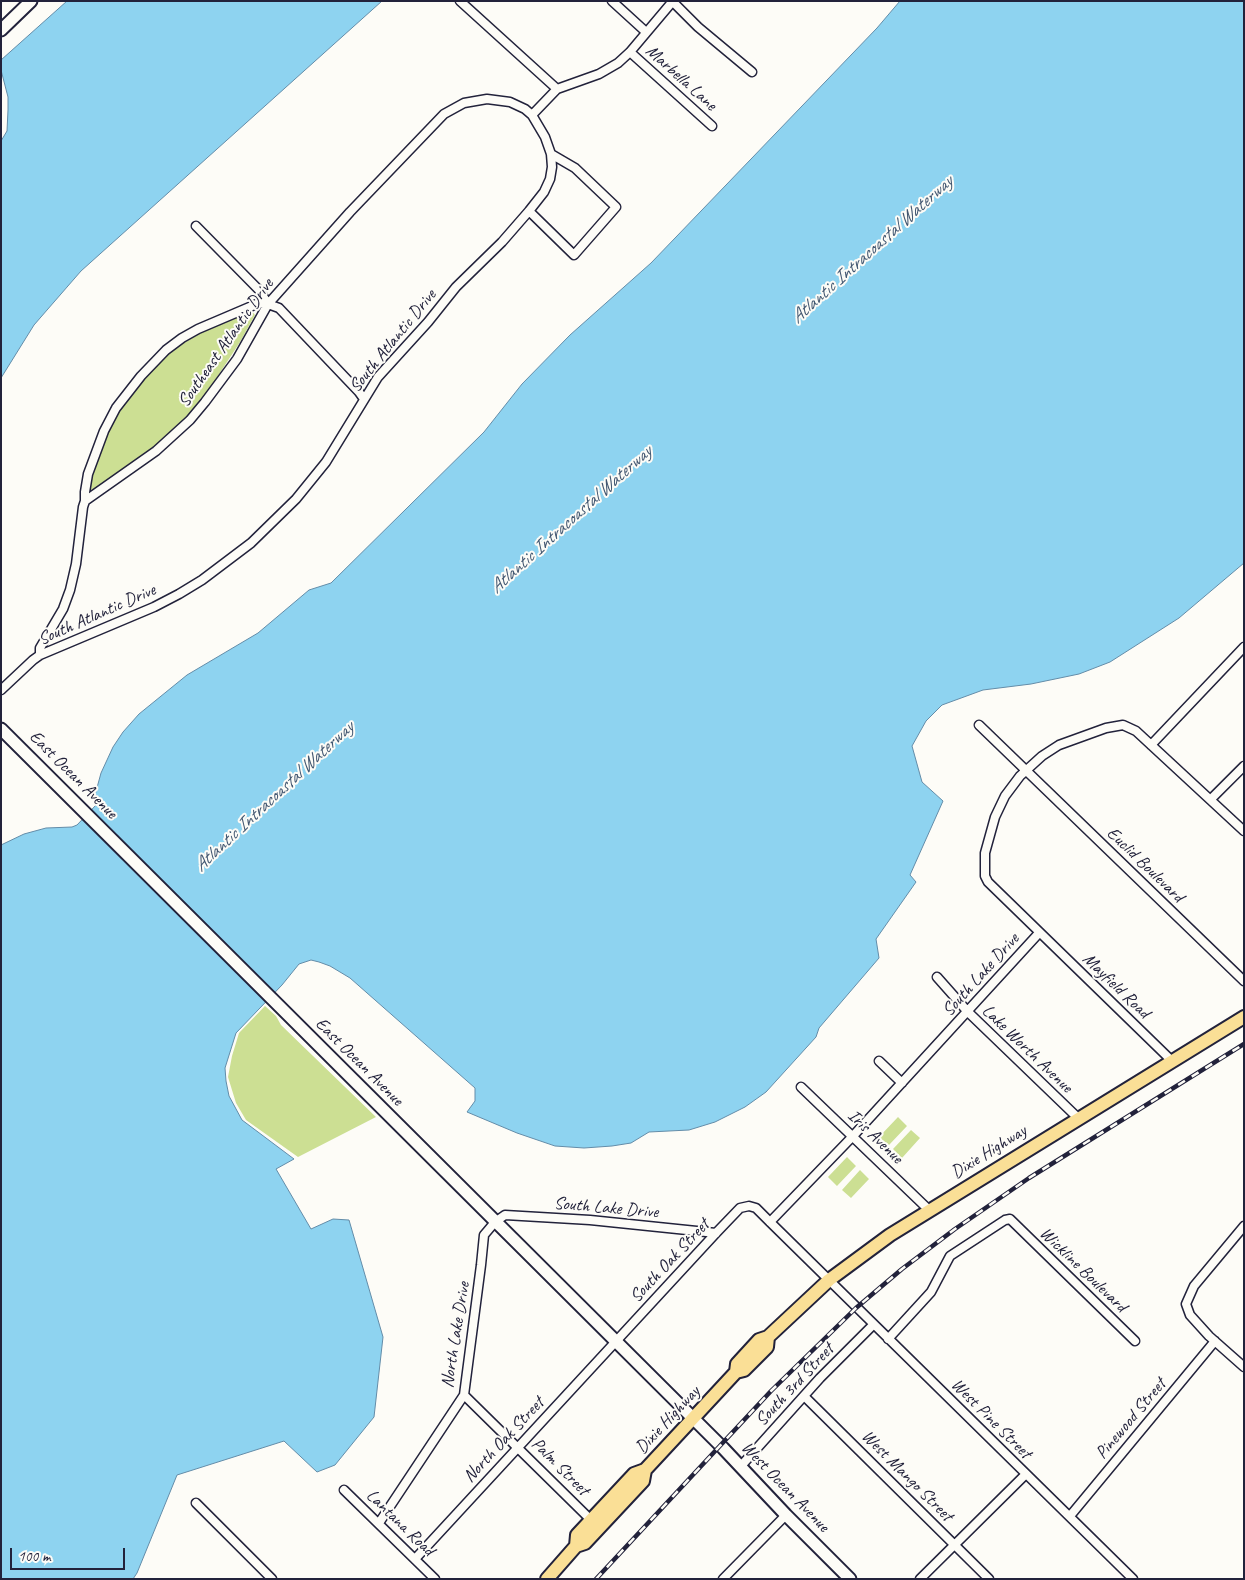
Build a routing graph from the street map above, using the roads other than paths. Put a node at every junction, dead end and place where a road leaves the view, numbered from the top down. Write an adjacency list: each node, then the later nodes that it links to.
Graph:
1 (31, 1): 5 (main road)
2 (460, 1): 9 (street)
3 (612, 1): 6 (street)
4 (673, 1): 6 (street); 8 (street)
5 (1, 30)
6 (646, 32): 7 (street)
7 (630, 52): 9 (street); 11 (street, Marbella Lane)
8 (752, 72)
9 (557, 89): 10 (street)
10 (532, 116): 12 (street, South Atlantic Drive); 15 (street, Southeast Atlantic Drive)
11 (712, 126)
12 (551, 154): 13 (street, South Atlantic Drive); 13 (street)
13 (529, 211): 16 (street, South Atlantic Drive)
14 (196, 226): 15 (street)
15 (268, 304): 16 (street); 17 (street, Southeast Atlantic Drive); 17 (street)
16 (364, 399): 19 (street, South Atlantic Drive)
17 (85, 501): 19 (street)
18 (1244, 647): 23 (street)
19 (40, 656): 20 (street, South Atlantic Drive)
20 (1, 690)
21 (979, 725): 25 (street, Euclid Boulevard)
22 (1, 729): 40 (main road, East Ocean Avenue)
23 (1151, 745): 25 (street, South Lake Drive); 26 (street, South Lake Drive)
24 (1244, 766): 26 (street)
25 (1026, 770): 28 (street, South Lake Drive); 30 (street, Euclid Boulevard)
26 (1211, 799): 27 (street, South Lake Drive)
27 (1244, 831)
28 (1039, 933): 31 (street, South Lake Drive); 34 (street, Mayfield Road)
29 (937, 977): 31 (street, Lake Worth Avenue)
30 (1244, 981)
31 (968, 1012): 35 (street, South Lake Drive); 37 (street, Lake Worth Avenue)
32 (1244, 1018): 34 (main road, Dixie Highway)
33 (879, 1061): 35 (street)
34 (1172, 1061): 37 (main road, Dixie Highway)
35 (902, 1083): 38 (street, South Lake Drive)
36 (801, 1086): 38 (street, Iris Avenue)
37 (1078, 1118): 39 (main road, Dixie Highway)
38 (853, 1136): 39 (street, Iris Avenue); 41 (street, South Lake Drive)
39 (929, 1210): 44 (main road, Dixie Highway)
40 (495, 1222): 43 (street, South Lake Drive); 49 (main road, East Ocean Avenue); 51 (street, North Lake Drive)
41 (770, 1222): 43 (street, South Oak Street); 44 (street, West Pine Street)
42 (1244, 1226): 48 (street)
43 (716, 1233): 49 (street, South Oak Street)
44 (829, 1280): 45 (street, West Pine Street); 53 (main road, Dixie Highway)
45 (873, 1325): 46 (street, West Pine Street); 52 (street, South 3rd Street)
46 (888, 1339): 47 (street, Wickline Boulevard); 57 (street, West Pine Street)
47 (1135, 1341)
48 (1215, 1341): 50 (street); 61 (street, Pinewood Street)
49 (615, 1342): 53 (main road, East Ocean Avenue); 54 (street, North Oak Street)
50 (1244, 1367)
51 (464, 1395): 54 (street, Palm Street); 63 (street, North Lake Drive)
52 (804, 1396): 55 (street, South 3rd Street); 64 (street, West Mango Street)
53 (694, 1419): 55 (main road, West Ocean Avenue); 56 (main road, Dixie Highway)
54 (518, 1447): 62 (street, Palm Street); 66 (street, North Oak Street)
55 (741, 1466): 60 (main road, West Ocean Avenue)
56 (645, 1470): 62 (main road, Dixie Highway); 65 (main road, Dixie Highway)
57 (1026, 1474): 61 (street, West Pine Street); 64 (street)
58 (344, 1490): 63 (street, Lantana Road)
59 (196, 1503): 67 (street)
60 (786, 1515): 70 (street); 71 (main road, West Ocean Avenue)
61 (1070, 1516): 74 (street, West Pine Street)
62 (591, 1520): 65 (main road, Dixie Highway)
63 (380, 1523): 66 (street, Lantana Road)
64 (955, 1544): 72 (street); 73 (street, West Mango Street)
65 (576, 1546): 69 (main road, Dixie Highway)
66 (415, 1559): 68 (street, Lantana Road)
67 (272, 1579)
68 (435, 1579)
69 (547, 1579)
70 (723, 1579)
71 (850, 1579)
72 (920, 1579)
73 (989, 1579)
74 (1133, 1579)

